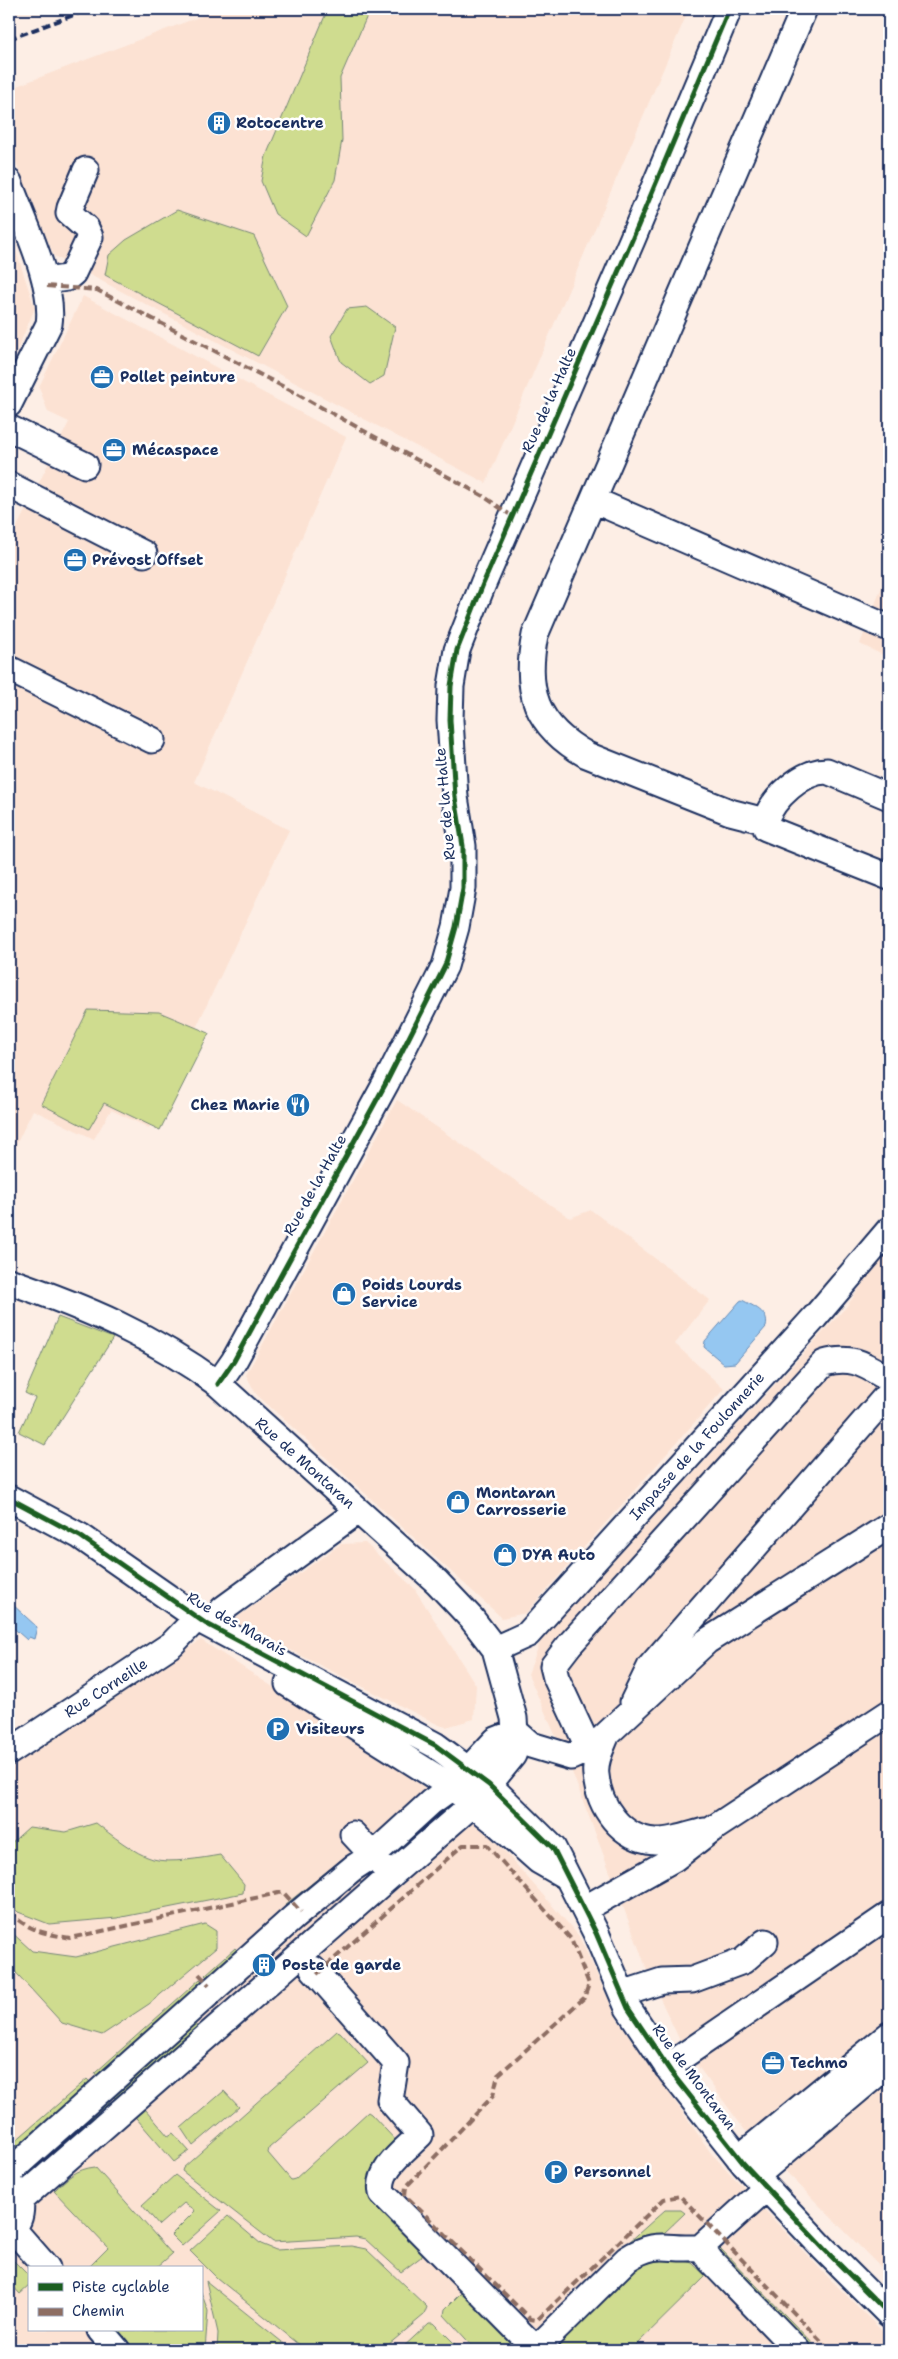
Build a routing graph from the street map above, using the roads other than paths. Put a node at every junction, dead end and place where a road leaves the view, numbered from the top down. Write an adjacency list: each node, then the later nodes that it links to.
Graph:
1 (729, 9): 21 (street, Rue de la Halte)
2 (804, 9): 10 (street)
3 (86, 170): 5 (street)
4 (9, 182): 5 (street)
5 (45, 281): 6 (street)
6 (9, 404)
7 (9, 428): 8 (street)
8 (85, 465)
9 (9, 486): 11 (street)
10 (593, 500): 12 (street); 16 (street)
11 (144, 554)
12 (889, 628)
13 (9, 670): 14 (street)
14 (152, 740)
15 (889, 796): 16 (street)
16 (764, 821): 17 (street)
17 (889, 877)
18 (889, 1230): 27 (street, Impasse de la Foulonnerie)
19 (9, 1281): 21 (street, Rue de Montaran)
20 (889, 1379): 31 (street)
21 (218, 1384): 24 (street, Rue de Montaran)
22 (889, 1393): 29 (street)
23 (9, 1498): 26 (street, Rue des Marais)
24 (358, 1512): 26 (street, Rue Corneille); 27 (street, Rue de Montaran)
25 (889, 1526): 29 (street)
26 (208, 1617): 32 (street, Rue des Marais); 33 (street, Rue Corneille); 34 (street, Rue des Marais)
27 (495, 1649): 30 (street, Rue de Montaran)
28 (889, 1713): 38 (street)
29 (625, 1717): 31 (street)
30 (516, 1732): 31 (street); 35 (street); 36 (street, Rue de Montaran)
31 (598, 1742): 38 (street)
32 (435, 1744): 35 (street, Rue de Montaran)
33 (9, 1752)
34 (417, 1764): 35 (street, Rue de Montaran)
35 (460, 1778): 36 (street, Rue de Montaran); 39 (street)
36 (482, 1794): 40 (street); 41 (street, Rue de Montaran)
37 (359, 1830): 39 (street)
38 (711, 1830): 41 (street)
39 (378, 1851): 40 (street); 50 (street)
40 (391, 1875): 52 (street)
41 (584, 1909): 45 (street, Rue de Montaran)
42 (889, 1915): 48 (street)
43 (765, 1942): 45 (street)
44 (313, 1969): 59 (street)
45 (622, 1994): 48 (street, Rue de Montaran)
46 (889, 2035): 49 (street)
47 (889, 2064): 51 (street)
48 (667, 2067): 49 (street, Rue de Montaran)
49 (739, 2158): 51 (street, Rue de Montaran)
50 (9, 2176)
51 (761, 2182): 54 (street); 56 (street, Rue de Montaran)
52 (14, 2191): 53 (street)
53 (11, 2230): 55 (street)
54 (700, 2247): 59 (street); 60 (street)
55 (45, 2266)
56 (889, 2314)
57 (102, 2332): 58 (street)
58 (117, 2350)
59 (536, 2350)
60 (797, 2350)

